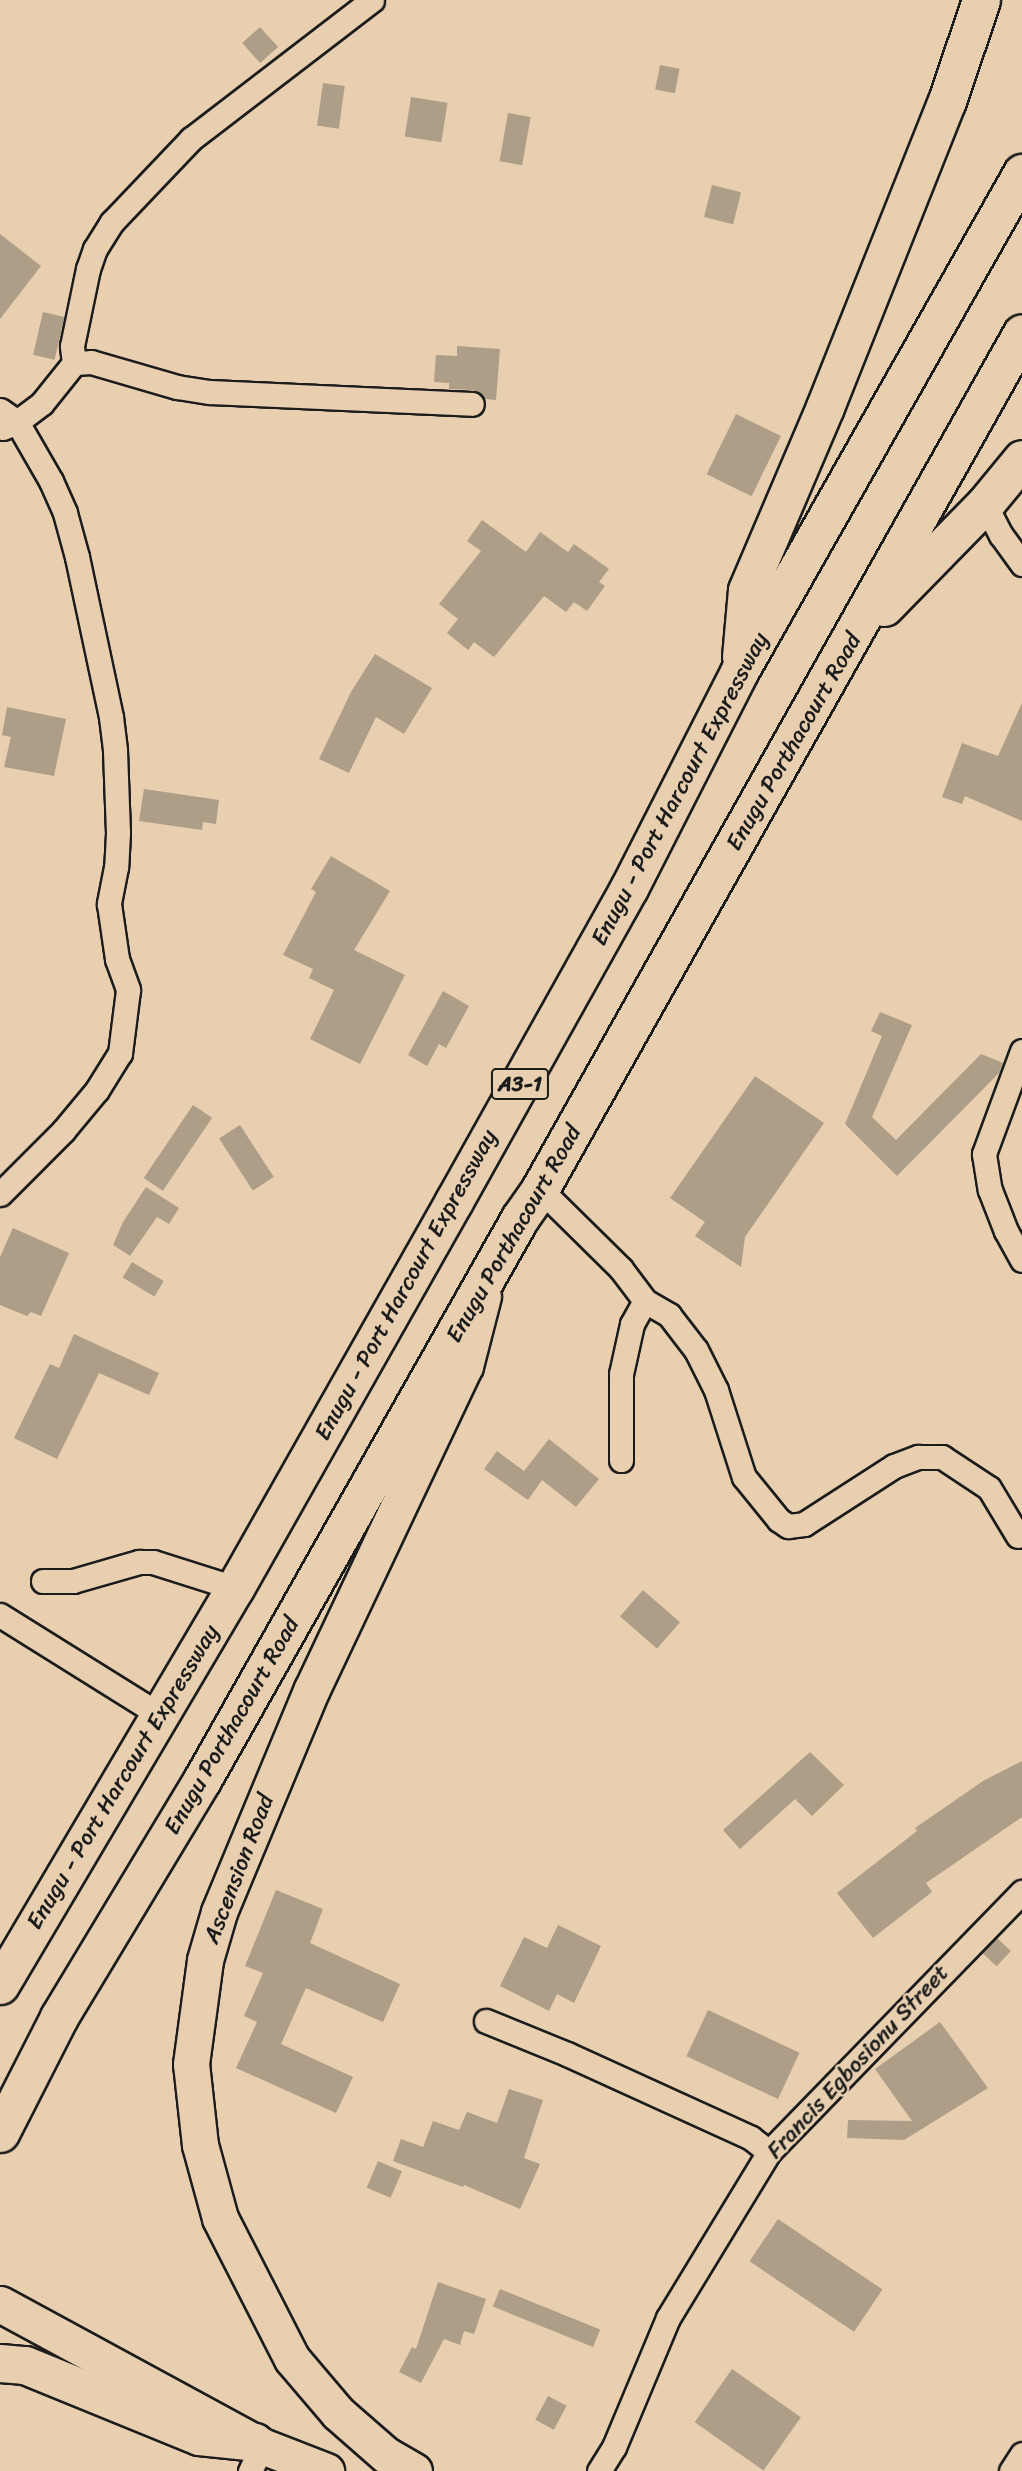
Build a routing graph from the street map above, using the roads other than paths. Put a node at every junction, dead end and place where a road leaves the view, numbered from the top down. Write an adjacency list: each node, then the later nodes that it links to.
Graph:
1 (372, 0): 5 (street)
2 (981, 0): 12 (highway)
3 (1022, 173): 12 (highway, Enugu - Port Harcourt Expressway / A3-1)
4 (1022, 333): 11 (highway, Enugu Porthacourt Road)
5 (75, 363): 6 (street); 7 (street)
6 (472, 404)
7 (6, 421): 15 (street)
8 (1022, 459): 9 (highway)
9 (985, 504): 10 (street); 11 (highway)
10 (1022, 564)
11 (851, 641): 14 (highway, Enugu Porthacourt Road)
12 (740, 672): 22 (highway, Enugu - Port Harcourt Expressway / A3-1)
13 (1022, 1051): 16 (street)
14 (541, 1189): 17 (highway, Enugu Porthacourt Road); 18 (street)
15 (0, 1194)
16 (1022, 1261)
17 (488, 1278): 28 (highway, Enugu Porthacourt Road); 35 (main road, Ascension Road)
18 (645, 1301): 19 (street); 20 (street)
19 (621, 1460)
20 (1018, 1536)
21 (43, 1581): 22 (street)
22 (235, 1588): 24 (highway, Enugu - Port Harcourt Expressway / A3-1)
23 (0, 1615): 24 (street)
24 (160, 1715): 26 (highway, Enugu - Port Harcourt Expressway / A3-1)
25 (1018, 1903): 29 (street, Francis Egbosionu Street)
26 (0, 1985)
27 (486, 2021): 29 (street)
28 (0, 2133)
29 (769, 2152): 36 (street, Francis Egbosionu Street)
30 (0, 2304): 32 (main road)
31 (0, 2363): 32 (highway)
32 (256, 2453): 34 (main road)
33 (1022, 2454): 37 (street)
34 (326, 2471)
35 (414, 2471)
36 (599, 2471)
37 (1011, 2471)

